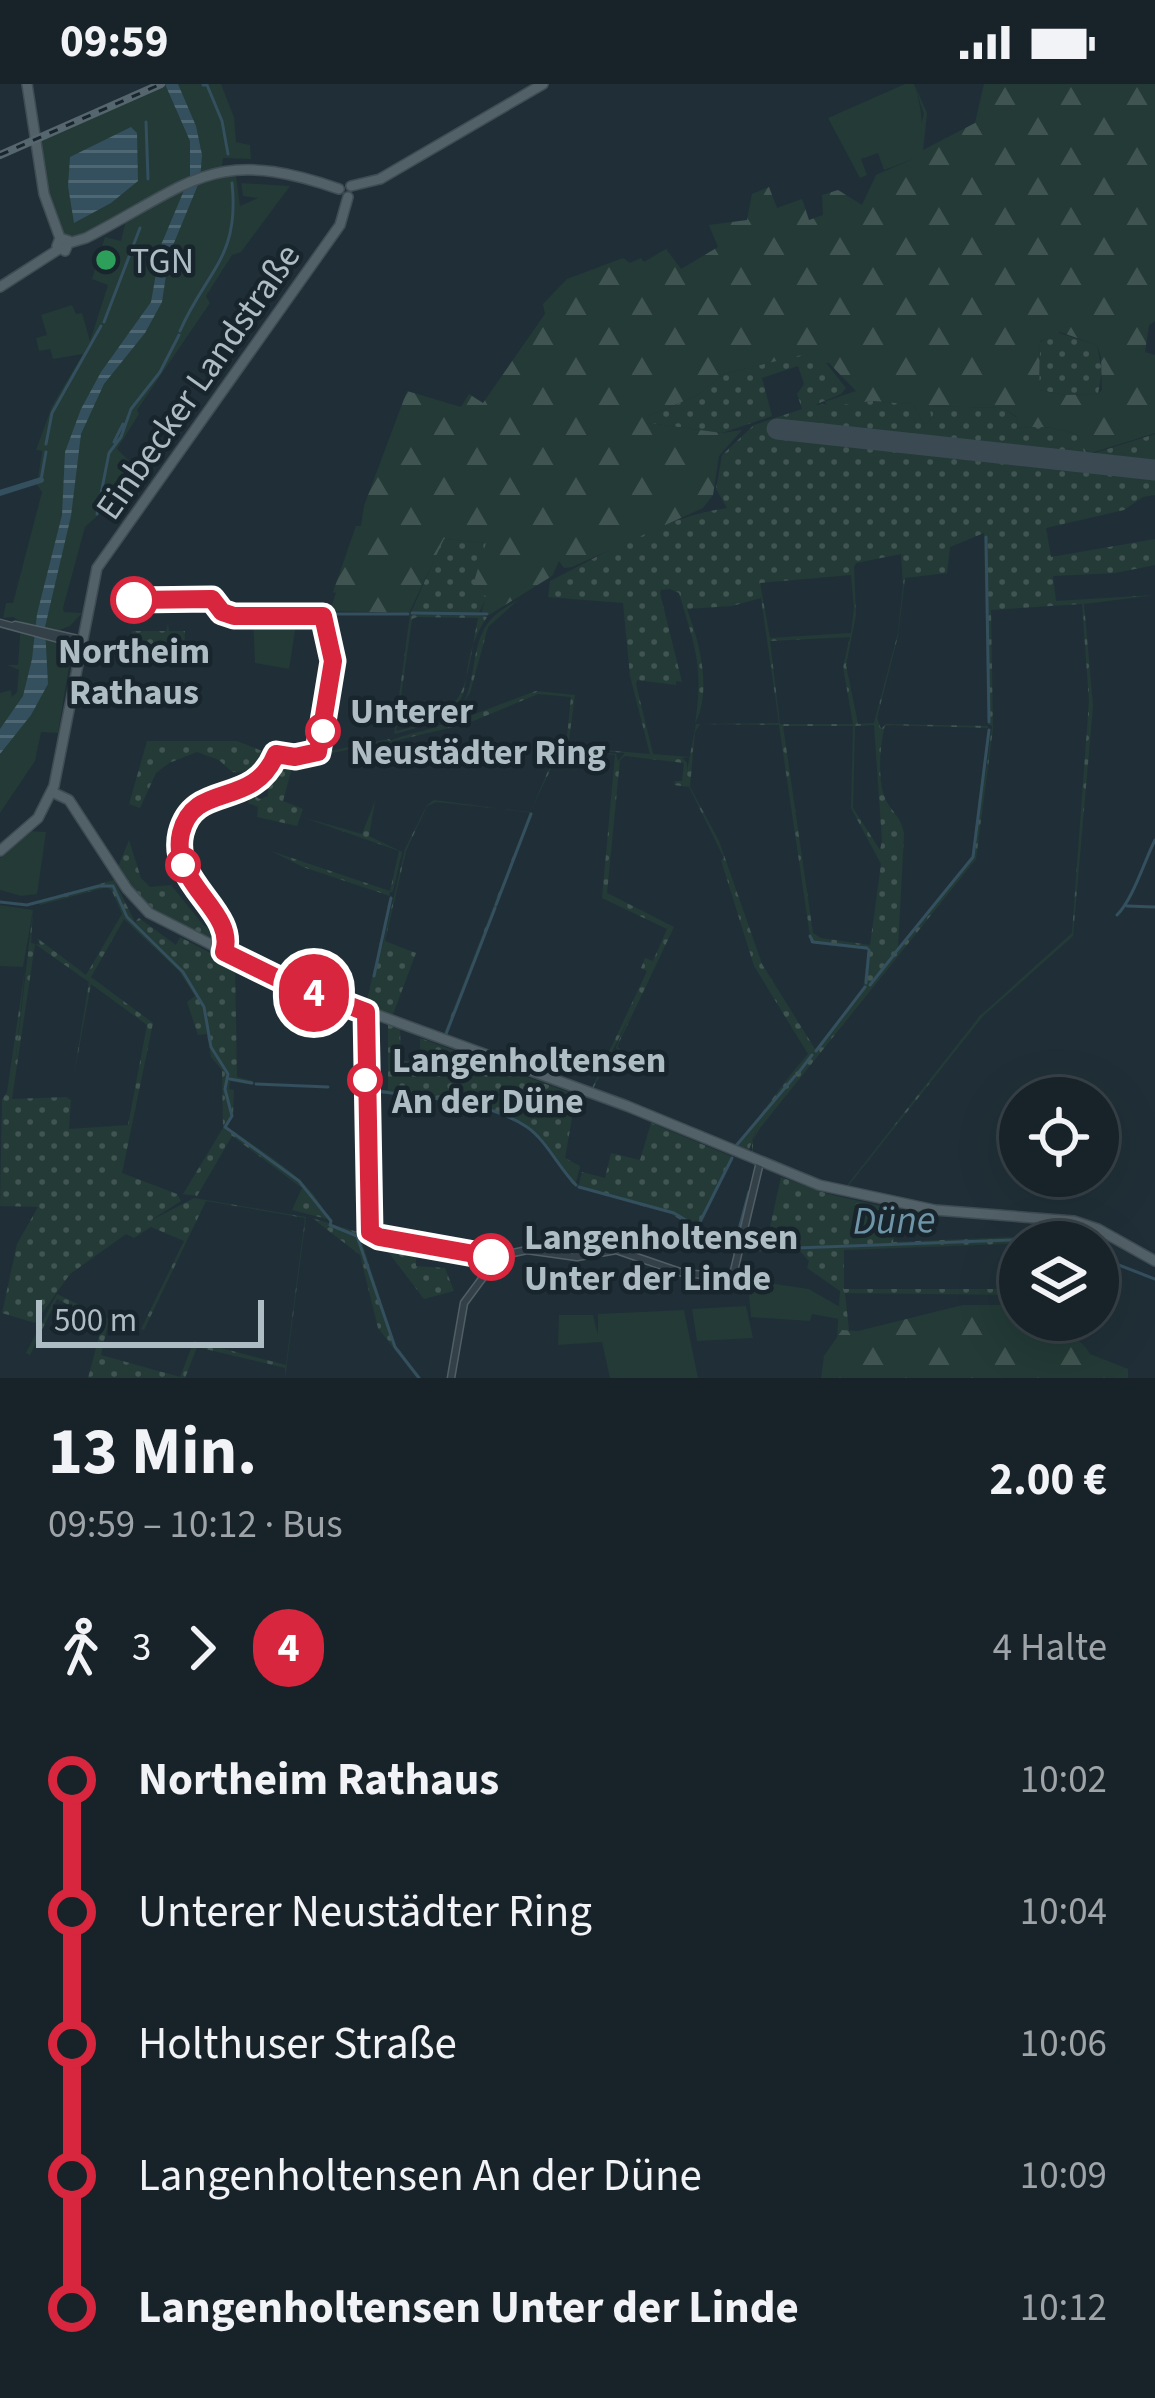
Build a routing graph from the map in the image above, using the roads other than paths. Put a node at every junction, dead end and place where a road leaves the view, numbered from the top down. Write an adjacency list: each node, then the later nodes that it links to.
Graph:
1 (27, 84): 4 (main road)
2 (531, 89): 3 (main road)
3 (347, 192): 4 (main road); 6 (main road, Einbecker Landstraße)
4 (63, 243): 5 (main road)
5 (0, 286)
6 (103, 562): 7 (main road, Einbecker Landstraße); 10 (main road, Einbecker Landstraße)
7 (85, 616): 9 (street); 10 (main road, Einbecker Landstraße)
8 (1, 623): 9 (street)
9 (56, 636): 10 (street)
10 (82, 643): 11 (main road, Einbecker Landstraße)
11 (52, 792): 12 (main road); 13 (main road, Einbecker Landstraße)
12 (68, 803): 13 (main road); 15 (main road)
13 (45, 806): 14 (main road)
14 (0, 851)
15 (366, 1012): 16 (main road); 17 (street)
16 (760, 1162): 17 (street); 18 (main road)
17 (498, 1257): 19 (street)
18 (1155, 1261)
19 (451, 1378)

